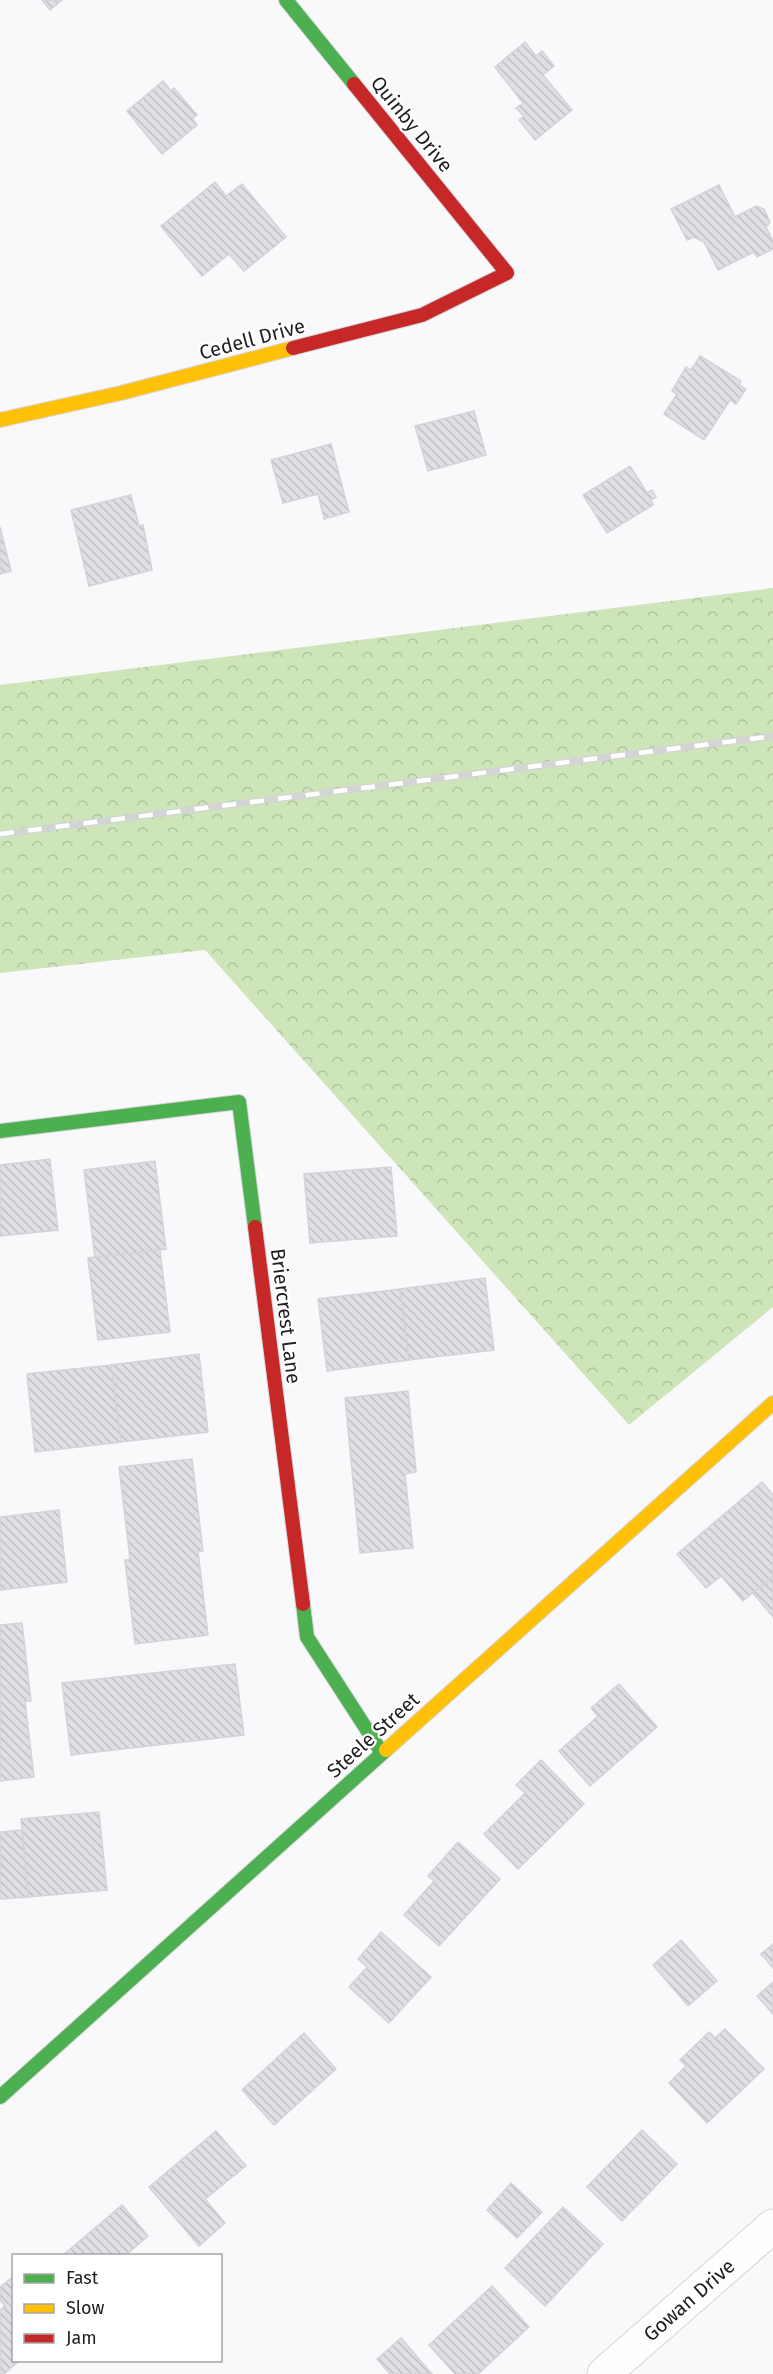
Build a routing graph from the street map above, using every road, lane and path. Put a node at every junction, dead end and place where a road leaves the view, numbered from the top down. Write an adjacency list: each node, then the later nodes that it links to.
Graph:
1 (286, 0): 2 (street, Quinby Drive)
2 (507, 273): 3 (street, Cedell Drive)
3 (0, 420)
4 (0, 1131): 6 (street, Briercrest Lane)
5 (773, 1403): 6 (street, Steele Street)
6 (382, 1753): 7 (street, Steele Street)
7 (0, 2097)
8 (773, 2226): 9 (street, Gowan Drive)
9 (604, 2374)

